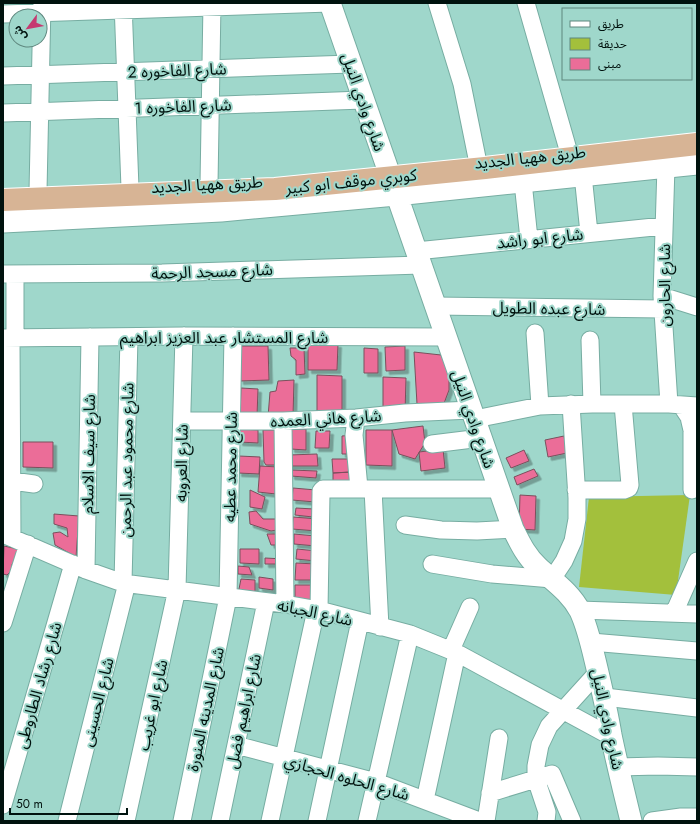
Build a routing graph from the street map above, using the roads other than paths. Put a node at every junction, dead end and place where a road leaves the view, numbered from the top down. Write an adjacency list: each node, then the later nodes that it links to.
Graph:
1 (330, 3): 4 (street); 8 (street, شارع وادي النيل)
2 (437, 3): 22 (street)
3 (526, 3): 20 (street)
4 (212, 5): 5 (street); 9 (street)
5 (123, 7): 6 (street); 10 (street)
6 (42, 8)
7 (41, 48): 11 (street)
8 (351, 64): 9 (street, شارع الفاخوره 2); 13 (street, شارع وادي النيل)
9 (211, 69): 10 (street, شارع الفاخوره 2); 14 (street)
10 (125, 72): 11 (street, شارع الفاخوره 2); 15 (street)
11 (40, 74): 12 (street, شارع الفاخوره 2); 16 (street)
12 (3, 76)
13 (363, 100): 14 (street, شارع الفاخوره 1); 25 (street, شارع وادي النيل)
14 (210, 106): 15 (street, شارع الفاخوره 1); 28 (street)
15 (127, 108): 16 (street, شارع الفاخوره 1); 29 (street)
16 (40, 112): 17 (street, شارع الفاخوره 1); 30 (street)
17 (3, 113)
18 (697, 136): 20 (street, طريق ههيا الجديد)
19 (697, 144): 33 (main road, كوبري موقف ابو كبير, bridge)
20 (569, 153): 22 (street, طريق ههيا الجديد)
21 (697, 157): 34 (main road, كوبري موقف ابو كبير)
22 (478, 163): 25 (street, طريق ههيا الجديد)
23 (697, 164): 24 (street, طريق ههيا الجديد)
24 (666, 166): 26 (street, طريق ههيا الجديد); 36 (street, شارع الحارون)
25 (388, 173): 28 (street, طريق ههيا الجديد); 32 (street, شارع وادي النيل)
26 (583, 175): 27 (street, طريق ههيا الجديد); 37 (street)
27 (523, 182): 32 (street, طريق ههيا الجديد); 38 (street)
28 (209, 184): 29 (street, طريق ههيا الجديد)
29 (130, 188): 30 (street, طريق ههيا الجديد)
30 (38, 191): 31 (street, طريق ههيا الجديد)
31 (3, 192)
32 (396, 195): 35 (street, طريق ههيا الجديد); 39 (street, شارع وادي النيل)
33 (3, 200)
34 (3, 213)
35 (3, 222)
36 (664, 226): 37 (street, شارع ابو راشد); 41 (street, شارع الحارون)
37 (589, 233): 38 (street, شارع ابو راشد)
38 (529, 239): 39 (street, شارع ابو راشد)
39 (418, 258): 40 (street, شارع مسجد الرحمة); 42 (street, شارع وادي النيل)
40 (9, 274): 50 (street)
41 (663, 303): 42 (street, شارع عبده الطويل); 43 (street, شارع عبده الطويل); 55 (street, شارع الحارون)
42 (435, 306): 49 (street, شارع وادي النيل)
43 (697, 307)
44 (535, 333): 56 (street)
45 (129, 336): 46 (street, شارع المستشار عبد العزيز ابراهيم); 48 (street, شارع المستشار عبد العزيز ابراهيم); 78 (street, شارع محمود عبد الرحمن)
46 (184, 336): 47 (street, شارع المستشار عبد العزيز ابراهيم); 59 (street, شارع العروبه)
47 (233, 336): 49 (street, شارع المستشار عبد العزيز ابراهيم); 60 (street, شارع محمد عطيه)
48 (90, 337): 50 (street, شارع المستشار عبد العزيز ابراهيم); 76 (street, شارع سيف الاسلام)
49 (446, 337): 62 (street, شارع وادي النيل)
50 (10, 338): 58 (street)
51 (590, 340): 53 (street)
52 (571, 404): 53 (street); 56 (street); 68 (street)
53 (592, 404): 54 (street)
54 (623, 404): 55 (street); 68 (street)
55 (682, 405): 69 (street)
56 (540, 406): 62 (street)
57 (356, 418): 61 (street, شارع هاني العمده); 62 (street, شارع هاني العمده); 66 (street)
58 (7, 419): 64 (street)
59 (182, 421): 60 (street, شارع هاني العمده); 79 (street, شارع العروبه)
60 (231, 421): 61 (street, شارع هاني العمده); 80 (street, شارع محمد عطيه)
61 (283, 421): 82 (street)
62 (476, 422): 63 (street); 67 (street, شارع وادي النيل)
63 (432, 444)
64 (12, 481): 65 (street); 72 (street)
65 (34, 484)
66 (366, 488): 67 (street); 84 (street); 90 (street)
67 (499, 489): 71 (street, شارع وادي النيل)
68 (576, 490): 77 (street)
69 (692, 490)
70 (405, 524): 71 (street)
71 (513, 529): 77 (street, شارع وادي النيل)
72 (8, 536): 73 (street, شارع الجبانه)
73 (28, 544): 76 (street, شارع الجبانه); 89 (street)
74 (697, 560): 86 (street)
75 (432, 564): 77 (street)
76 (79, 567): 78 (street, شارع الجبانه); 110 (street, شارع رشاد الطاروطى)
77 (552, 579): 85 (street, شارع وادي النيل)
78 (125, 583): 79 (street, شارع الجبانه); 113 (street, شارع الحسينى)
79 (177, 589): 80 (street, شارع الجبانه); 114 (street, شارع ابو غريب)
80 (228, 597): 81 (street, شارع الجبانه); 115 (street, شارع المدينه المنورة)
81 (266, 602): 82 (street, شارع الجبانه); 101 (street, شارع ابراهيم فضل)
82 (285, 604): 84 (street, شارع الجبانه)
83 (470, 607): 94 (street)
84 (317, 610): 88 (street, شارع الجبانه); 102 (street)
85 (579, 610): 86 (street); 92 (street, شارع وادي النيل)
86 (674, 613): 87 (street)
87 (697, 614)
88 (360, 621): 90 (street, شارع الجبانه); 105 (street)
89 (3, 623)
90 (380, 626): 91 (street, شارع الجبانه)
91 (410, 634): 94 (street, شارع الجبانه); 107 (street)
92 (591, 642): 93 (street); 95 (street, شارع وادي النيل)
93 (697, 651)
94 (454, 652): 98 (street, شارع الجبانه); 109 (street)
95 (598, 672): 96 (street, شارع وادي النيل); 98 (street)
96 (605, 697): 97 (street); 99 (street, شارع وادي النيل)
97 (697, 708)
98 (563, 710): 99 (street, شارع الجبانه); 106 (street)
99 (612, 736): 103 (street, شارع وادي النيل)
100 (499, 738): 108 (street)
101 (236, 745): 102 (street, شارع الحلوه الحجازي); 116 (street, شارع ابراهيم فضل)
102 (284, 758): 105 (street, شارع الحلوه الحجازي); 117 (street)
103 (618, 767): 104 (street); 124 (street, شارع وادي النيل)
104 (697, 767)
105 (328, 769): 107 (street, شارع الحلوه الحجازي); 118 (street)
106 (536, 779): 108 (street); 122 (street); 123 (street)
107 (376, 782): 109 (street, شارع الحلوه الحجازي); 119 (street)
108 (490, 793): 121 (street)
109 (425, 800): 111 (street, شارع الحلوه الحجازي)
110 (3, 805)
111 (443, 814): 120 (street, شارع الحلوه الحجازي)
112 (697, 817): 125 (street)
113 (67, 821)
114 (126, 821)
115 (182, 821)
116 (220, 821)
117 (270, 821)
118 (317, 821)
119 (367, 821)
120 (479, 821)
121 (486, 821)
122 (546, 821)
123 (572, 821)
124 (631, 821)
125 (652, 821)

